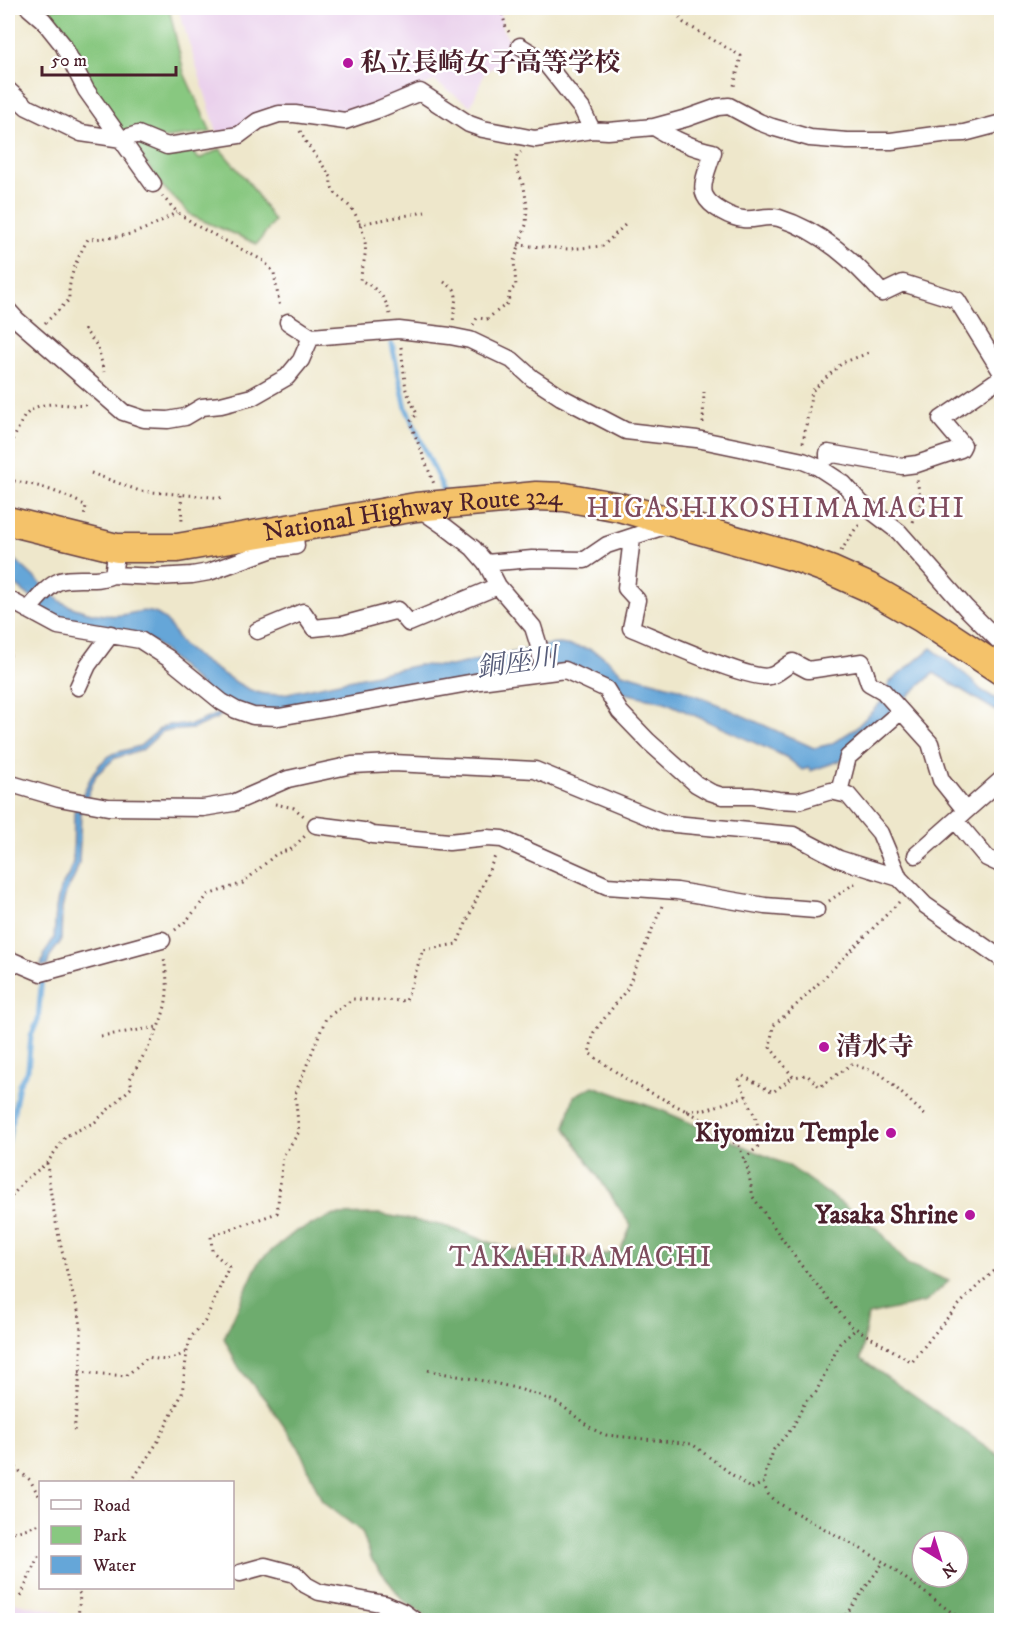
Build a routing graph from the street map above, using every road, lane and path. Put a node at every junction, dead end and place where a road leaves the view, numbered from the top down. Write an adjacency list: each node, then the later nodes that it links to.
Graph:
1 (29, 8): 13 (street)
2 (501, 8): 6 (path)
3 (672, 8): 8 (path)
4 (993, 8): 5 (path)
5 (1002, 20)
6 (520, 46): 12 (street)
7 (8, 90): 13 (street)
8 (729, 106): 10 (street); 11 (street)
9 (292, 113): 13 (street); 14 (street); 19 (path)
10 (1002, 123)
11 (654, 127): 12 (street); 30 (street)
12 (592, 130): 14 (street)
13 (122, 139): 15 (street)
14 (535, 139): 20 (path)
15 (153, 184): 16 (path)
16 (177, 212): 23 (path); 26 (path)
17 (425, 212): 19 (path)
18 (628, 222): 20 (path)
19 (358, 224): 25 (path)
20 (518, 245): 28 (path)
21 (444, 282): 28 (path)
22 (8, 310): 26 (street)
23 (288, 322): 27 (street)
24 (84, 329): 32 (path)
25 (396, 330): 27 (street); 28 (street); 40 (path)
26 (35, 336): 32 (street)
27 (311, 337): 32 (street)
28 (458, 337): 33 (street)
29 (870, 352): 35 (path)
30 (1002, 375): 36 (street)
31 (704, 392): 33 (path)
32 (100, 393): 34 (path)
33 (701, 439): 41 (street)
34 (8, 444)
35 (828, 455): 36 (street)
36 (911, 465): 45 (path)
37 (91, 473): 39 (path)
38 (8, 480): 47 (path)
39 (224, 498)
40 (429, 506): 43 (highway, National Highway Route 324); 44 (highway, National Highway Route 324); 49 (street)
41 (875, 513): 45 (street); 50 (path)
42 (8, 521): 47 (highway, National Highway Route 324)
43 (674, 523): 46 (street); 50 (highway, National Highway Route 324)
44 (294, 528): 48 (highway, National Highway Route 324); 51 (street)
45 (902, 535): 58 (street)
46 (632, 538): 49 (street); 63 (street)
47 (80, 539): 48 (highway, National Highway Route 324)
48 (117, 548): 51 (street)
49 (486, 563): 52 (street)
50 (830, 570): 60 (highway, National Highway Route 324)
51 (113, 575): 54 (street)
52 (498, 586): 55 (street); 61 (street)
53 (8, 599): 54 (street)
54 (28, 610): 56 (street)
55 (257, 631)
56 (111, 634): 61 (street); 62 (street)
57 (8, 638): 59 (path)
58 (1002, 644)
59 (8, 666)
60 (1002, 671)
61 (544, 672): 68 (street)
62 (78, 687)
63 (899, 710): 68 (street); 69 (street)
64 (8, 734): 66 (path)
65 (1002, 779): 69 (street)
66 (9, 784): 67 (street)
67 (261, 790): 70 (path); 74 (street)
68 (839, 792): 75 (street)
69 (960, 815): 72 (street); 73 (street)
70 (316, 825): 71 (street); 78 (path)
71 (502, 839): 76 (street); 92 (path)
72 (916, 855)
73 (1002, 866)
74 (875, 870): 75 (street); 77 (path)
75 (905, 884): 80 (street); 83 (path)
76 (668, 890): 77 (street); 85 (path)
77 (816, 910)
78 (162, 940): 79 (street); 81 (path)
79 (8, 959)
80 (1002, 959)
81 (158, 1027): 82 (path); 88 (path)
82 (101, 1036)
83 (793, 1077): 84 (path); 86 (path)
84 (746, 1096): 85 (path); 87 (path)
85 (685, 1111): 87 (path)
86 (927, 1117)
87 (744, 1159): 91 (path)
88 (47, 1163): 89 (path); 94 (path)
89 (8, 1201)
90 (1002, 1265): 91 (path)
91 (856, 1329): 98 (path)
92 (187, 1351): 94 (path); 97 (path)
93 (428, 1370): 98 (path)
94 (79, 1372): 95 (path)
95 (74, 1434)
96 (8, 1456): 99 (path)
97 (132, 1481)
98 (762, 1483): 103 (path)
99 (39, 1496)
100 (39, 1524): 101 (path)
101 (8, 1530)
102 (39, 1554): 106 (path)
103 (883, 1563): 109 (path); 110 (path)
104 (240, 1573): 108 (street)
105 (76, 1589): 107 (path)
106 (21, 1596)
107 (78, 1620)
108 (414, 1620)
109 (842, 1620)
110 (962, 1620)

